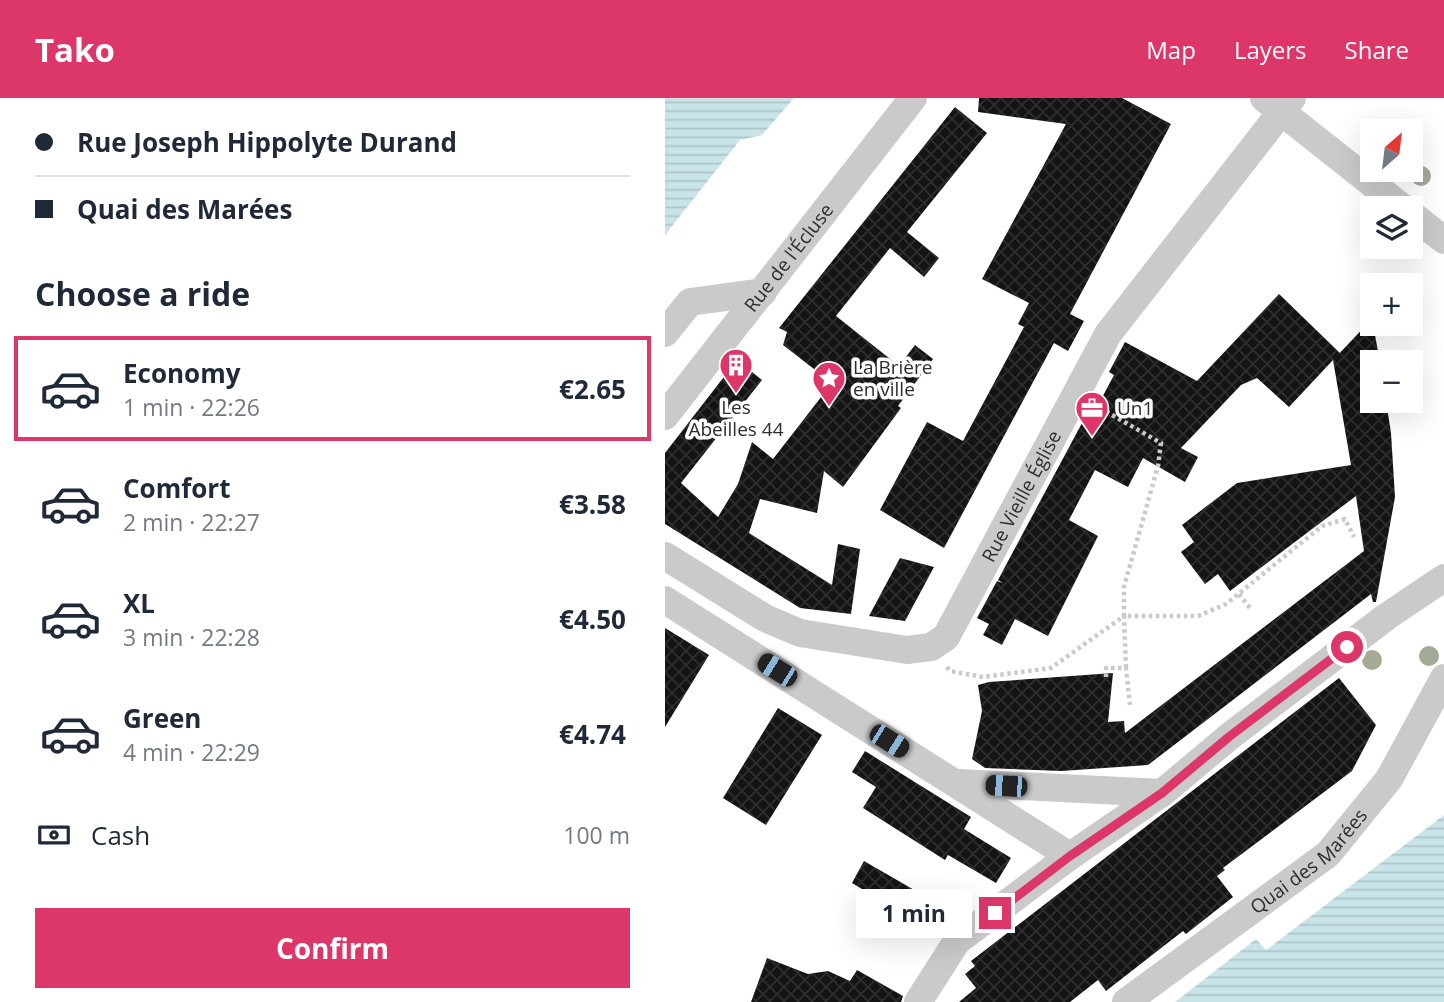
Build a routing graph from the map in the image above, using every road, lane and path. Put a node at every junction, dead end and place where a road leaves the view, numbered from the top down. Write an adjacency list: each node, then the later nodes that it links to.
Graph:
1 (913, 98): 6 (street, Rue de l'Écluse)
2 (1279, 102): 3 (street); 8 (street, Rue Vieille Église)
3 (1389, 196)
4 (1423, 223): 5 (street)
5 (1444, 240)
6 (763, 292): 7 (street); 9 (street, Rue de l'Écluse)
7 (665, 333)
8 (1075, 394): 11 (street, Rue Vieille Église); 16 (path)
9 (665, 416)
10 (1355, 537): 13 (path)
11 (665, 556)
12 (1444, 578): 23 (street)
13 (1239, 594): 15 (path); 16 (path)
14 (665, 600): 22 (street)
15 (1250, 608)
16 (1124, 616): 17 (path); 18 (path)
17 (1126, 668): 19 (path); 21 (path)
18 (983, 677)
19 (1106, 677)
20 (1444, 678): 26 (street, Quai des Marées)
21 (1130, 705)
22 (957, 783): 23 (street); 24 (street)
23 (1162, 793): 24 (street)
24 (1070, 856): 25 (street)
25 (918, 1002)
26 (1126, 1002)

